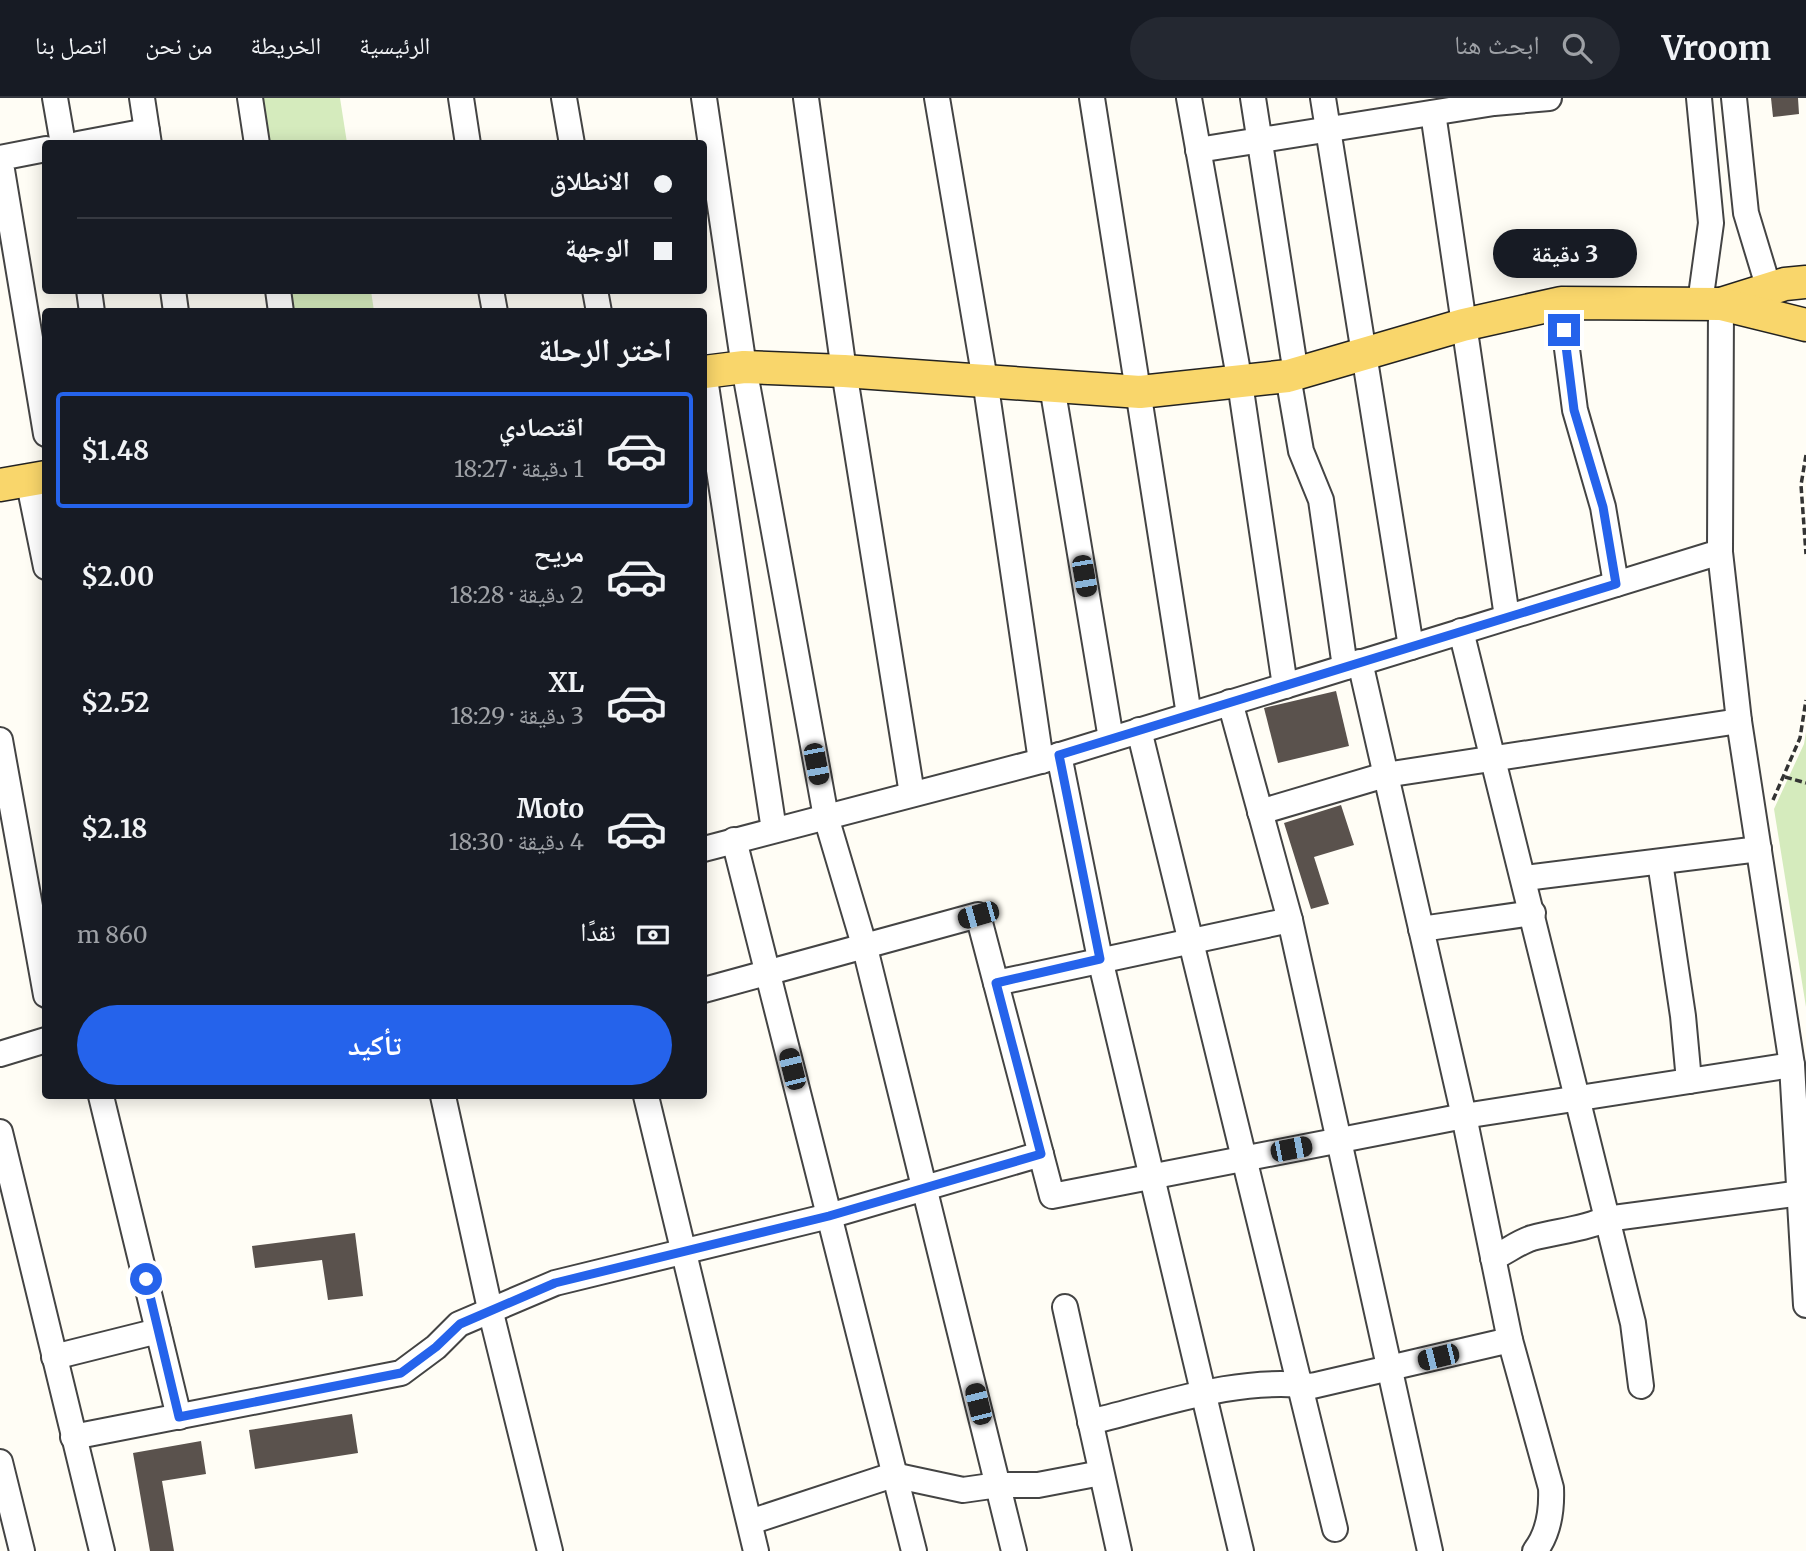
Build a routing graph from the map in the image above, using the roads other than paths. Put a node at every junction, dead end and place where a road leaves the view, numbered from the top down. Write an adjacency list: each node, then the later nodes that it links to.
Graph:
1 (55, 98): 21 (street)
2 (142, 98): 20 (street)
3 (250, 98): 23 (street)
4 (461, 98): 24 (street)
5 (564, 98): 25 (street)
6 (704, 98): 36 (street)
7 (806, 98): 37 (street)
8 (937, 98): 40 (street)
9 (1092, 98): 44 (street)
10 (1189, 98): 28 (street)
11 (1253, 98): 26 (street)
12 (1323, 98): 19 (street)
13 (1549, 98): 16 (street)
14 (1699, 98): 32 (street)
15 (1734, 98): 30 (street)
16 (1494, 101): 18 (street)
17 (1387, 109): 18 (street); 19 (street)
18 (1433, 113): 33 (street)
19 (1328, 130): 26 (street); 35 (street)
20 (148, 137): 22 (street)
21 (62, 140)
22 (118, 140)
23 (256, 140)
24 (467, 140)
25 (571, 140)
26 (1259, 140): 28 (street); 39 (street)
27 (42, 150): 45 (street)
28 (1198, 150): 41 (street)
29 (1806, 282): 30 (main road)
30 (1769, 289): 32 (main road)
31 (1561, 303): 32 (main road); 33 (main road); 49 (street)
32 (1710, 304): 34 (main road); 48 (street)
33 (1463, 325): 35 (main road); 50 (street)
34 (1806, 326)
35 (1364, 354): 39 (main road); 52 (street)
36 (744, 368): 37 (main road); 38 (main road); 66 (street)
37 (844, 371): 40 (main road); 64 (street)
38 (707, 372)
39 (1292, 375): 41 (main road); 53 (street)
40 (985, 380): 42 (main road); 61 (street)
41 (1240, 383): 44 (main road); 54 (street)
42 (1052, 386): 44 (main road); 59 (street)
43 (707, 392): 67 (street)
44 (1140, 392): 56 (street)
45 (42, 409)
46 (24, 480): 47 (street)
47 (42, 552)
48 (1720, 552): 49 (street); 57 (street)
49 (1616, 584): 50 (street)
50 (1507, 617): 51 (street)
51 (1461, 631): 52 (street); 62 (street)
52 (1411, 647): 53 (street)
53 (1352, 665): 54 (street); 63 (street)
54 (1284, 686): 55 (street)
55 (1230, 702): 56 (street); 65 (street)
56 (1189, 715): 58 (street)
57 (1739, 721): 62 (street); 70 (street)
58 (1139, 730): 59 (street); 76 (street)
59 (1111, 739): 61 (street)
60 (0, 740): 80 (street)
61 (1050, 758): 64 (street); 78 (street)
62 (1495, 758): 63 (street); 72 (street)
63 (1385, 775): 65 (street); 75 (street)
64 (912, 794): 66 (street)
65 (1260, 812): 74 (street)
66 (826, 817): 67 (street); 77 (street)
67 (774, 830): 68 (street)
68 (734, 841): 69 (street); 79 (street)
69 (707, 848)
70 (1759, 849): 71 (street); 85 (street)
71 (1660, 862): 72 (street); 86 (street)
72 (1525, 878): 73 (street)
73 (1533, 913): 75 (street); 87 (street)
74 (1290, 919): 76 (street); 93 (street)
75 (1421, 929): 91 (street)
76 (1192, 940): 78 (street); 95 (street)
77 (865, 948): 79 (street); 81 (street); 97 (street)
78 (1100, 959): 81 (street); 96 (street)
79 (767, 971): 82 (street); 99 (street)
80 (42, 973)
81 (996, 983): 94 (street)
82 (707, 989)
83 (42, 1041): 84 (street)
84 (0, 1054)
85 (1792, 1065): 86 (street); 98 (street)
86 (1689, 1081): 87 (street)
87 (1578, 1098): 91 (street); 100 (street)
88 (102, 1099): 106 (street)
89 (444, 1099): 105 (street)
90 (647, 1099): 101 (street)
91 (1464, 1116): 93 (street); 102 (street)
92 (0, 1132): 108 (street)
93 (1338, 1139): 95 (street); 109 (street)
94 (1041, 1154): 96 (street); 97 (street)
95 (1245, 1158): 96 (street); 110 (street)
96 (1152, 1176): 112 (street)
97 (923, 1188): 99 (street); 119 (street)
98 (1801, 1193): 100 (street); 103 (street)
99 (829, 1216): 101 (street); 118 (street)
100 (1606, 1219): 102 (street); 111 (street)
101 (683, 1253): 105 (street); 120 (street)
102 (1493, 1258): 107 (street)
103 (1806, 1305)
104 (1065, 1307): 114 (street)
105 (490, 1309): 113 (street); 124 (street)
106 (158, 1331): 108 (street); 113 (street)
107 (1510, 1340): 109 (street); 131 (street)
108 (54, 1357): 115 (street)
109 (1390, 1370): 110 (street); 130 (street)
110 (1297, 1384): 112 (street); 121 (street)
111 (1641, 1386)
112 (1205, 1395): 114 (street); 129 (street)
113 (179, 1417): 115 (street)
114 (1090, 1422): 117 (street)
115 (74, 1437): 123 (street)
116 (0, 1462): 122 (street)
117 (1101, 1473): 119 (street); 128 (street)
118 (894, 1475): 119 (street); 120 (street); 126 (street)
119 (998, 1485): 127 (street)
120 (750, 1522): 125 (street)
121 (1335, 1530)
122 (22, 1551)
123 (102, 1551)
124 (551, 1551)
125 (757, 1551)
126 (914, 1551)
127 (1014, 1551)
128 (1119, 1551)
129 (1241, 1551)
130 (1430, 1551)
131 (1535, 1551)

